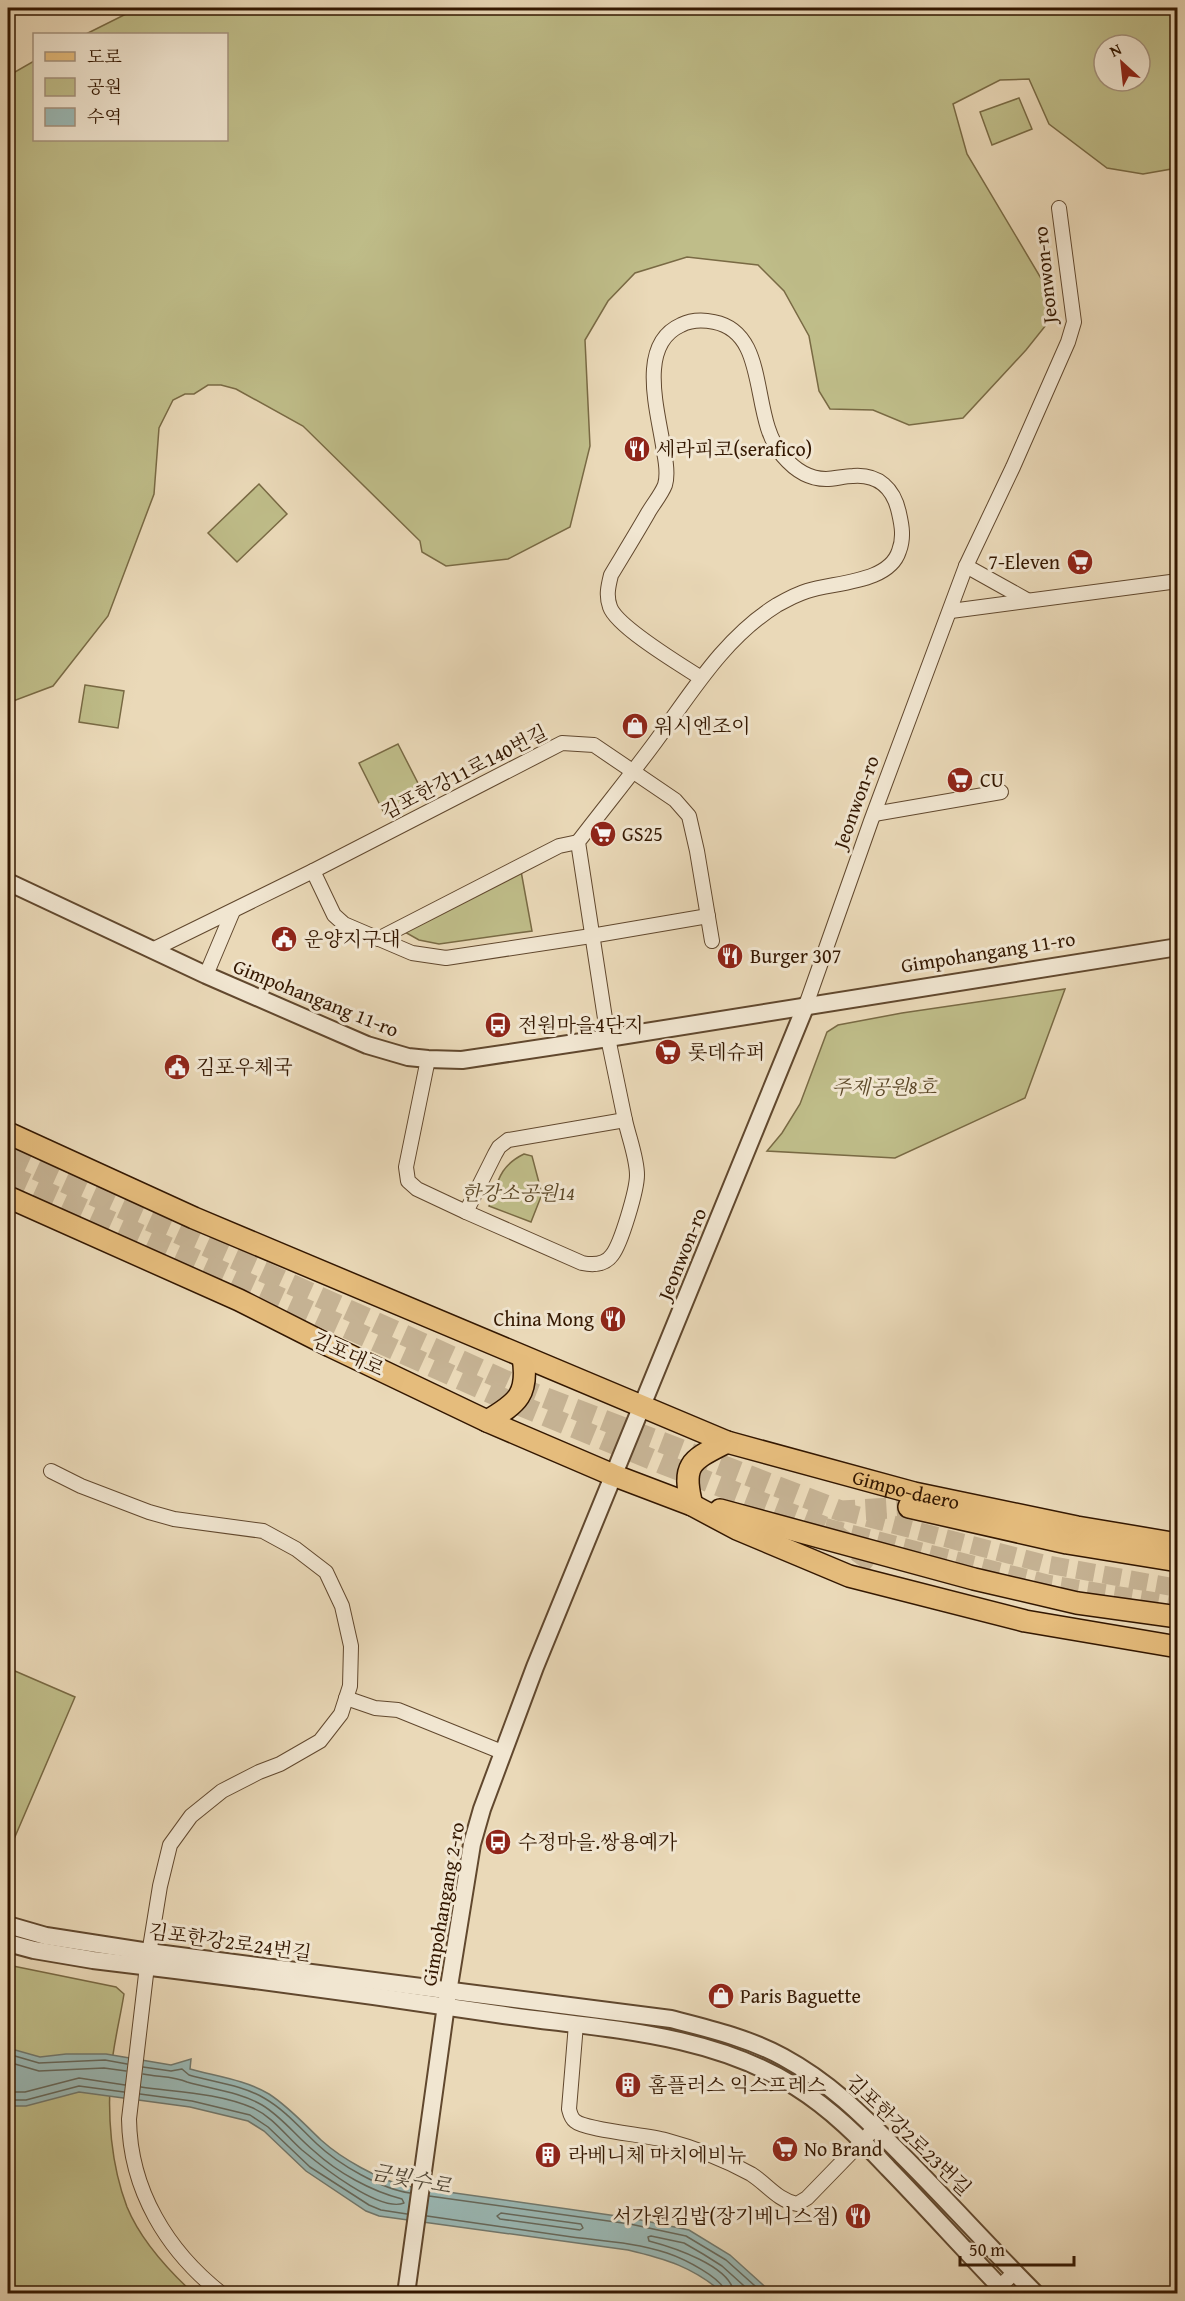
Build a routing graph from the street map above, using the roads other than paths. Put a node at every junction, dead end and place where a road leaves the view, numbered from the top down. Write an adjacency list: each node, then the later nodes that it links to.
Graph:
1 (1059, 208): 2 (street, Jeonwon-ro)
2 (966, 566): 4 (street); 5 (street, Jeonwon-ro)
3 (1178, 581): 4 (street)
4 (1027, 600): 5 (street)
5 (951, 611): 9 (street, Jeonwon-ro)
6 (701, 678): 6 (street); 7 (street)
7 (633, 772): 10 (street); 11 (street, 김포한강11로140번길); 14 (street, 김포한강11로140번길)
8 (1001, 792): 9 (street)
9 (874, 814): 22 (street, Jeonwon-ro)
10 (578, 842): 15 (street); 16 (street)
11 (313, 871): 13 (street, 김포한강11로140번길); 16 (street)
12 (8, 882): 20 (street, Gimpohangang 11-ro)
13 (232, 910): 20 (street, 김포한강11로140번길); 21 (street)
14 (708, 916): 15 (street); 17 (street, 김포한강11로140번길)
15 (591, 936): 16 (street); 23 (street)
16 (378, 939)
17 (712, 941)
18 (1178, 941): 22 (street, Gimpohangang 11-ro)
19 (1178, 947): 22 (street, Gimpohangang 11-ro)
20 (152, 950): 21 (street, Gimpohangang 11-ro)
21 (206, 975): 24 (street, Gimpohangang 11-ro)
22 (806, 1005): 23 (street, Gimpohangang 11-ro); 30 (street, Jeonwon-ro)
23 (608, 1038): 24 (street, Gimpohangang 11-ro); 25 (street)
24 (428, 1059): 28 (street)
25 (625, 1120): 28 (street); 28 (street)
26 (8, 1133): 29 (main road)
27 (8, 1197): 31 (main road, 김포대로)
28 (466, 1212)
29 (523, 1357): 30 (main road); 31 (main road)
30 (641, 1406): 32 (main road, Gimpo-daero); 34 (street, Gimpohangang 2-ro)
31 (487, 1421): 34 (main road, 김포대로)
32 (727, 1442): 35 (main road); 37 (main road, Gimpo-daero)
33 (51, 1471): 43 (street)
34 (613, 1474): 35 (main road, 김포대로); 44 (street, Gimpohangang 2-ro)
35 (692, 1505): 40 (main road); 42 (main road)
36 (909, 1506): 38 (main road)
37 (1178, 1544)
38 (1178, 1561)
39 (880, 1568): 41 (main road)
40 (1178, 1617)
41 (1178, 1630)
42 (1178, 1647)
43 (346, 1698): 44 (street); 47 (street)
44 (502, 1752): 48 (street, Gimpohangang 2-ro)
45 (8, 1925): 47 (street, 김포한강2로24번길)
46 (8, 1943): 47 (street, 김포한강2로24번길)
47 (148, 1959): 48 (street, 김포한강2로24번길); 54 (street)
48 (447, 1999): 49 (street, 김포한강2로23번길); 50 (street, 김포한강2로23번길); 55 (street, Gimpohangang 2-ro)
49 (576, 2024): 51 (street, 김포한강2로23번길); 51 (street)
50 (875, 2128): 51 (street); 52 (street, 김포한강2로23번길)
51 (862, 2140): 53 (street, 김포한강2로23번길)
52 (1015, 2272): 53 (street); 56 (street, 김포한강2로23번길)
53 (1000, 2291)
54 (222, 2294)
55 (406, 2294)
56 (1036, 2294)

